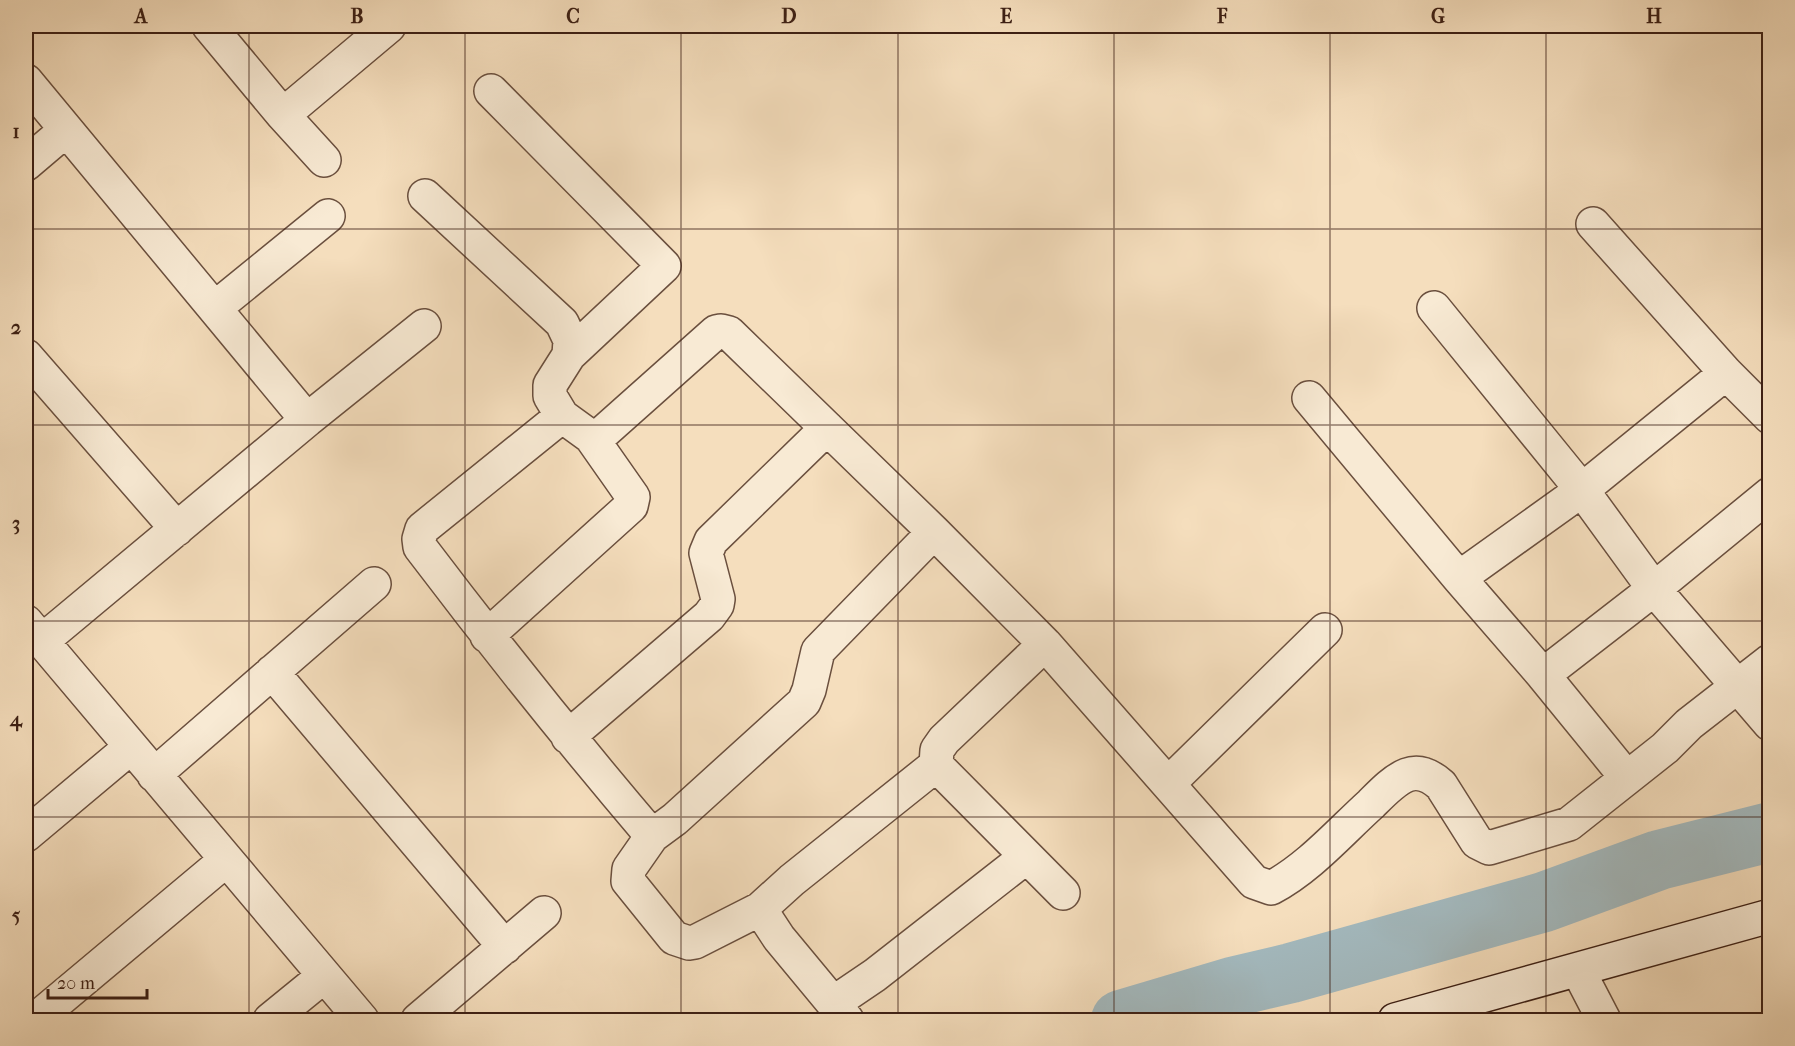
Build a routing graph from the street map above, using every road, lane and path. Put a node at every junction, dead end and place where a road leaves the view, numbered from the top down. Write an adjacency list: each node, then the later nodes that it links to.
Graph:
1 (209, 26): 5 (street)
2 (389, 26): 5 (street)
3 (26, 81): 6 (street)
4 (491, 91): 15 (street)
5 (283, 115): 7 (street)
6 (66, 130): 8 (street); 12 (street)
7 (324, 160)
8 (26, 164)
9 (424, 196): 15 (street)
10 (328, 216): 12 (street)
11 (1593, 224): 17 (street)
12 (215, 308): 21 (street)
13 (1434, 308): 24 (street)
14 (424, 326): 21 (street)
15 (569, 355): 19 (street)
16 (26, 356): 26 (street)
17 (1726, 373): 20 (street); 24 (street)
18 (1309, 398): 28 (street)
19 (562, 416): 23 (street); 33 (street)
20 (1770, 417)
21 (308, 420): 26 (street)
22 (827, 428): 23 (street); 27 (street); 40 (street)
23 (591, 437): 33 (street)
24 (1582, 490): 28 (street); 30 (street)
25 (1770, 494): 30 (street)
26 (177, 528): 32 (street)
27 (934, 532): 34 (street); 47 (street)
28 (1459, 578): 37 (street)
29 (374, 584): 36 (street)
30 (1654, 590): 37 (street); 38 (street)
31 (1325, 630): 45 (street)
32 (34, 631): 41 (street)
33 (487, 636): 40 (street)
34 (1045, 644): 42 (street); 45 (street)
35 (1770, 661): 38 (street)
36 (272, 672): 43 (street); 54 (street)
37 (1543, 675): 44 (street)
38 (1737, 686): 39 (street); 44 (street)
39 (1770, 724)
40 (568, 737): 47 (street)
41 (131, 747): 43 (street); 46 (street)
42 (936, 765): 48 (street); 51 (street)
43 (154, 775): 49 (street)
44 (1626, 778): 45 (street)
45 (1168, 784)
46 (26, 835)
47 (651, 836): 51 (street)
48 (1026, 857): 50 (street); 57 (street)
49 (226, 860): 56 (street); 58 (street)
50 (1063, 893)
51 (760, 909): 57 (street)
52 (544, 913): 54 (street)
53 (1770, 916): 55 (street)
54 (505, 947): 61 (street)
55 (1578, 970): 62 (street); 63 (street)
56 (324, 976): 59 (street); 60 (street)
57 (839, 1010)
58 (35, 1020)
59 (270, 1020)
60 (362, 1020)
61 (418, 1020)
62 (1395, 1020)
63 (1604, 1020)

